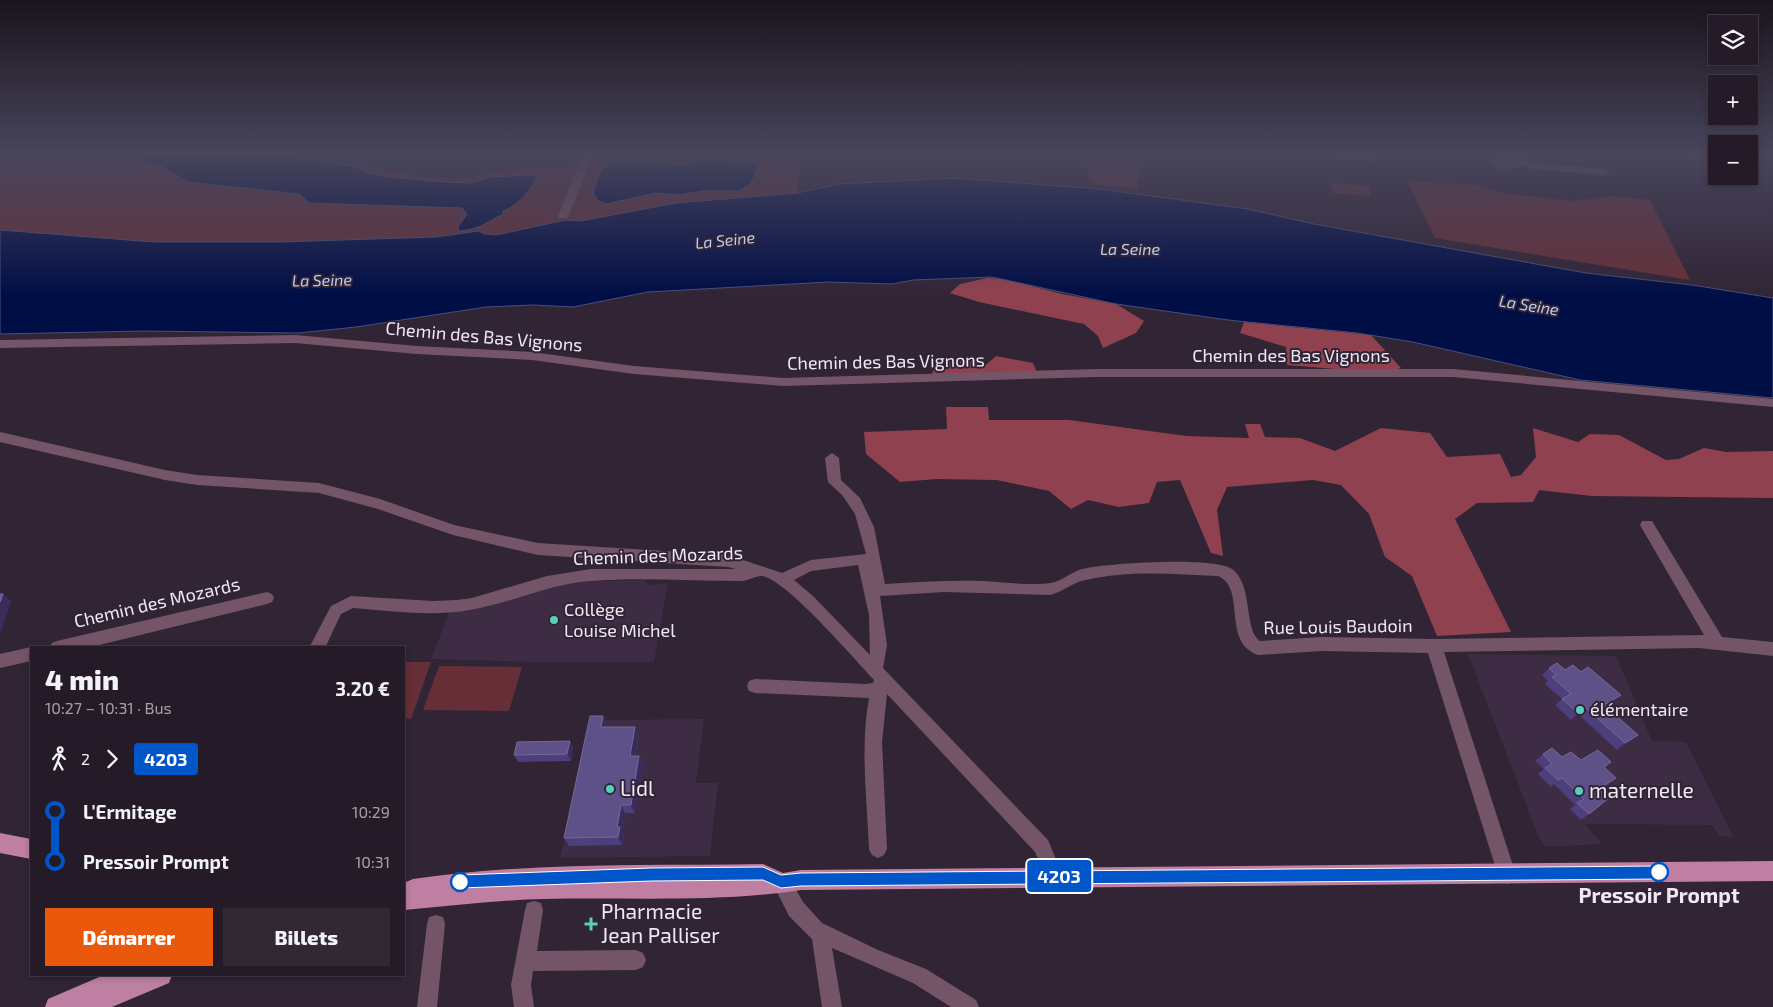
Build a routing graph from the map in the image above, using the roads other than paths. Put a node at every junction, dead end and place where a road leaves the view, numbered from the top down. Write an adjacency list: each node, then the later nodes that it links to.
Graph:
1 (569, 202): 2 (street)
2 (563, 216)
3 (0, 344): 4 (street, Chemin des Bas Vignons)
4 (1773, 403)
5 (0, 438): 8 (street)
6 (832, 458): 10 (street)
7 (1647, 525): 12 (street)
8 (758, 569): 9 (street); 14 (street, Chemin des Mozards)
9 (783, 580): 10 (street); 19 (street)
10 (872, 591): 15 (street, Rue Louis Baudoin); 19 (street)
11 (267, 598): 13 (street, Chemin des Mozards)
12 (1716, 641): 15 (street, Rue Louis Baudoin); 16 (street, Rue Louis Baudoin)
13 (65, 646)
14 (318, 646)
15 (1434, 646): 25 (street)
16 (1773, 649)
17 (30, 654): 18 (street)
18 (0, 661)
19 (879, 679): 20 (street); 23 (street); 26 (street)
20 (755, 686)
21 (0, 843): 22 (main road)
22 (30, 849)
23 (878, 849)
24 (1773, 871): 25 (main road)
25 (1507, 875): 26 (main road)
26 (1054, 876): 27 (main road)
27 (781, 882): 28 (main road); 29 (main road); 32 (street)
28 (405, 892)
29 (405, 900)
30 (534, 910): 34 (street)
31 (436, 924): 39 (street)
32 (822, 934): 41 (street); 42 (street)
33 (636, 960): 34 (street)
34 (525, 961): 40 (street)
35 (127, 976): 37 (main road)
36 (159, 976): 38 (main road)
37 (56, 1007)
38 (86, 1007)
39 (427, 1007)
40 (524, 1007)
41 (832, 1007)
42 (968, 1007)

